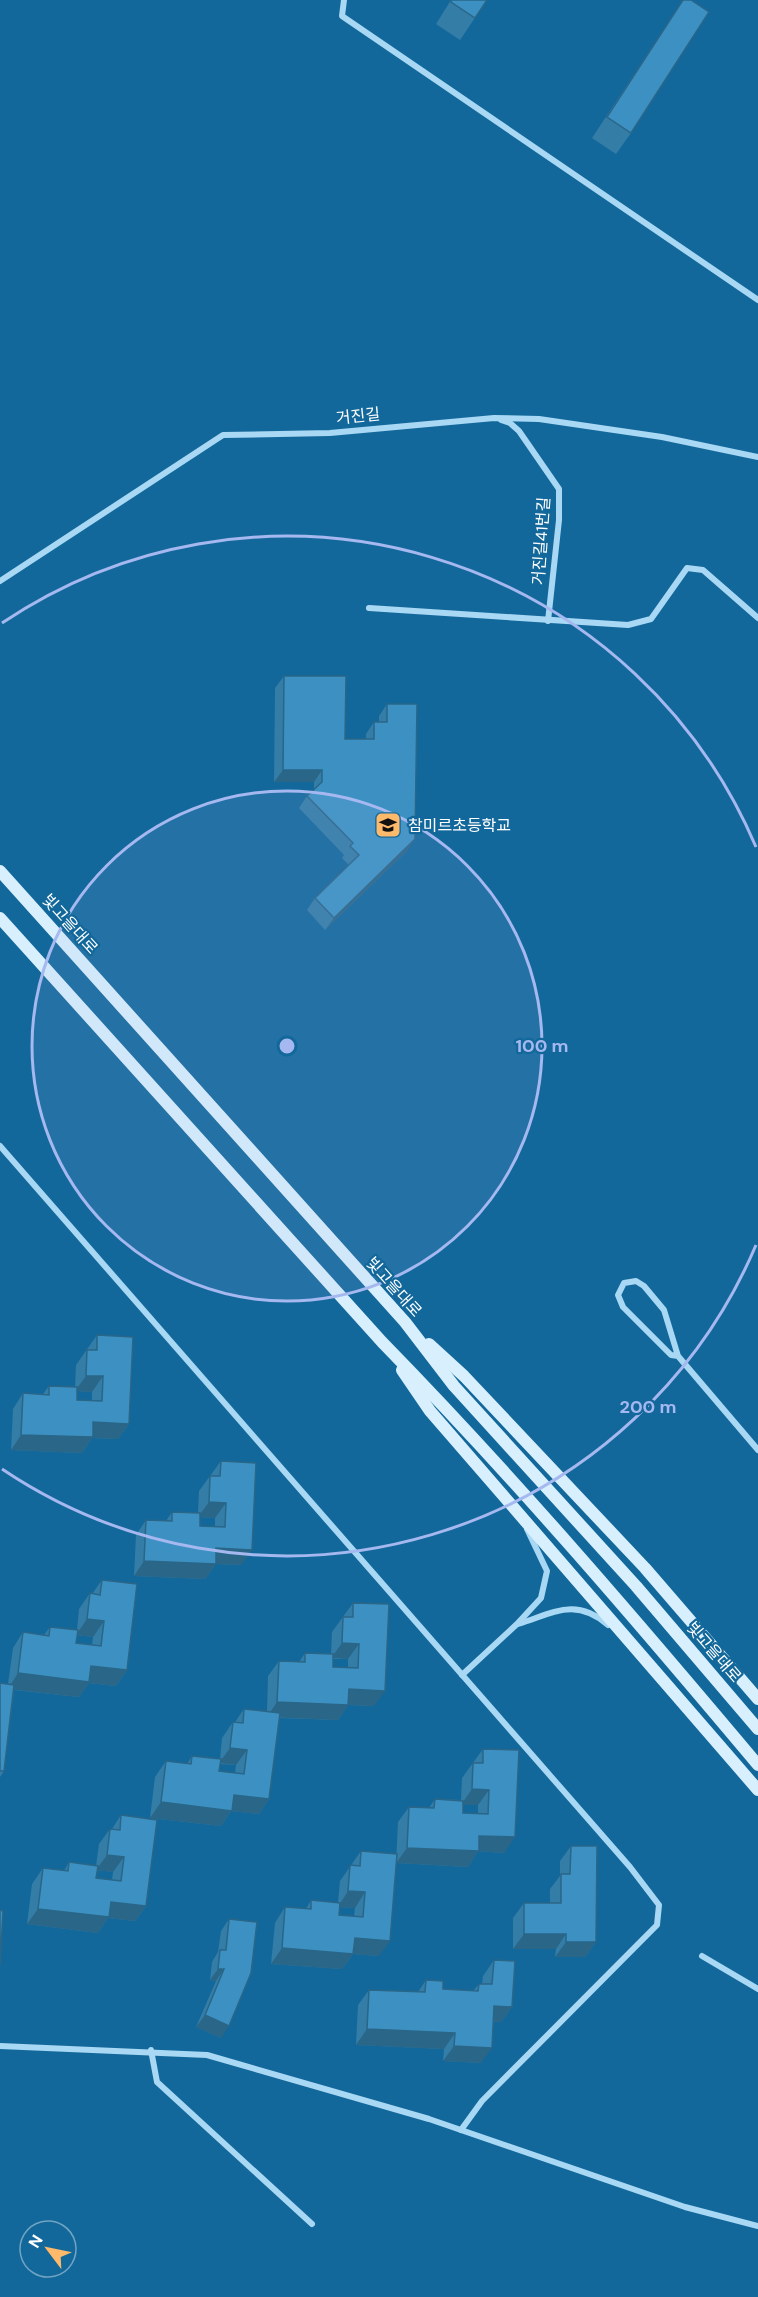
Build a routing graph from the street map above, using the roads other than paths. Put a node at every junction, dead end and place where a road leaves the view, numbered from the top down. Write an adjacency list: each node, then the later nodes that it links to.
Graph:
1 (345, 0): 2 (street)
2 (758, 300)
3 (494, 418): 4 (street, 거진길); 5 (street, 거진길); 8 (street, 거진길41번길)
4 (758, 457)
5 (0, 581)
6 (369, 608): 8 (street)
7 (758, 618): 8 (street)
8 (548, 621)
9 (0, 870): 12 (main road, 빛고을대로)
10 (0, 918): 13 (main road)
11 (0, 1146): 19 (street)
12 (405, 1322): 20 (main road); 21 (main road, 빛고을대로)
13 (382, 1342): 16 (main road); 22 (main road)
14 (678, 1356): 14 (street); 15 (street)
15 (758, 1450)
16 (520, 1515): 17 (street); 18 (main road)
17 (517, 1624): 18 (street); 19 (street)
18 (636, 1648): 23 (main road)
19 (462, 1675): 28 (street)
20 (758, 1699)
21 (758, 1729)
22 (758, 1765)
23 (758, 1790)
24 (702, 1956): 25 (street)
25 (758, 1989)
26 (0, 2046): 27 (street)
27 (151, 2050): 28 (street); 29 (street)
28 (461, 2130): 30 (street)
29 (312, 2224)
30 (758, 2226)

